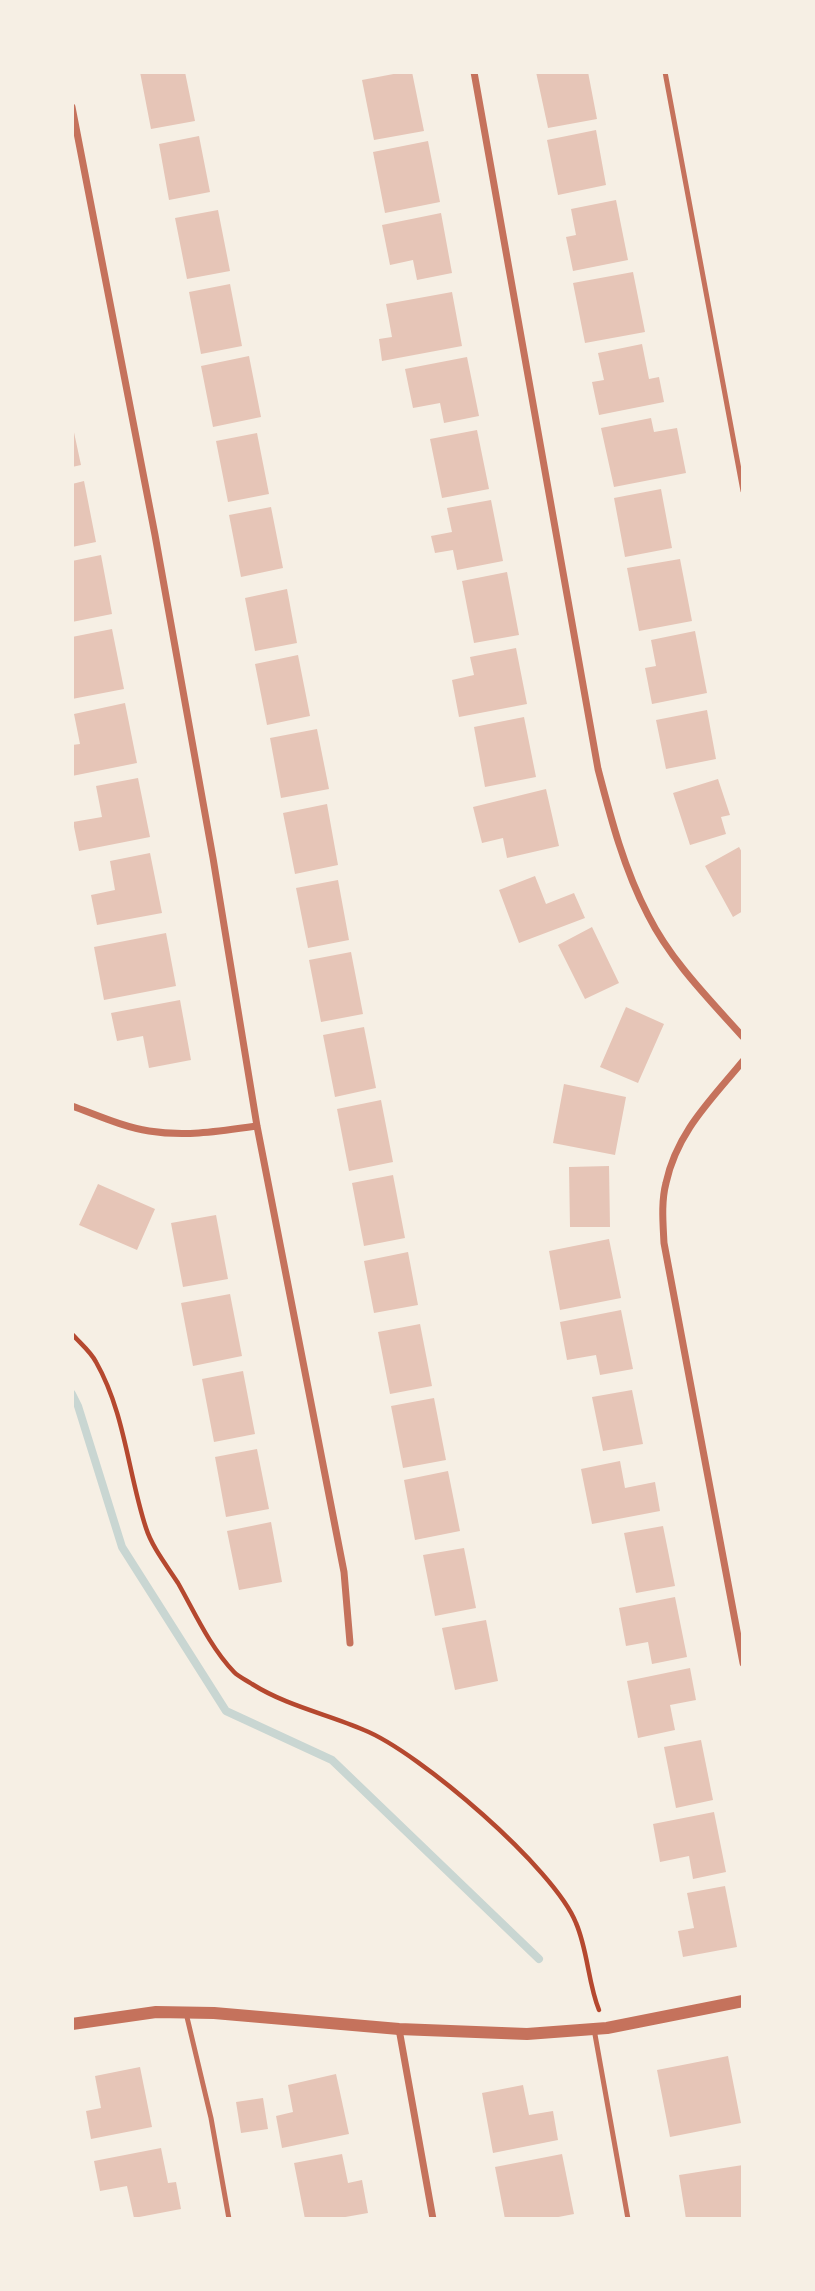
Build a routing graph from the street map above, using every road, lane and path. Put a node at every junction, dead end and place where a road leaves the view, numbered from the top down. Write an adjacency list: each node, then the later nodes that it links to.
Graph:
1 (474, 72): 5 (street)
2 (665, 72): 4 (lane)
3 (72, 107): 8 (street)
4 (743, 491)
5 (743, 1037)
6 (743, 1061): 11 (street)
7 (72, 1106): 8 (street)
8 (257, 1126): 10 (street)
9 (72, 1334): 15 (path)
10 (350, 1643)
11 (743, 1662)
12 (743, 2001): 15 (street)
13 (186, 2012): 14 (street); 16 (street); 17 (lane)
14 (72, 2024)
15 (601, 2028): 16 (street); 19 (lane)
16 (399, 2029): 18 (street)
17 (229, 2219)
18 (433, 2219)
19 (628, 2219)

